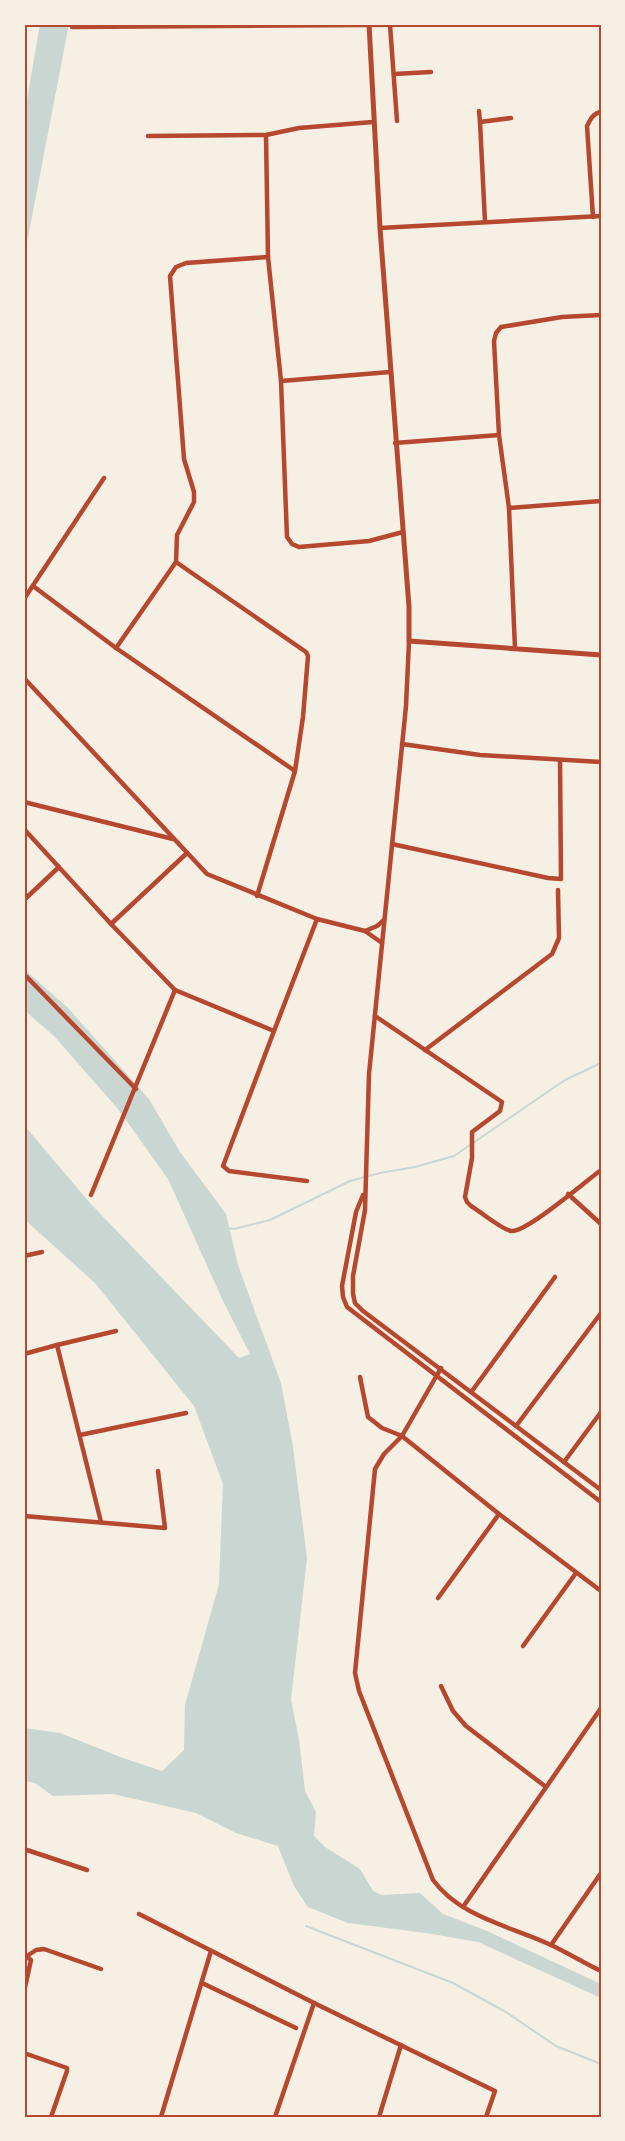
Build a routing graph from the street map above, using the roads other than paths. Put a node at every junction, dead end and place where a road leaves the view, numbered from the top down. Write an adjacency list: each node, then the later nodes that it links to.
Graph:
1 (369, 24): 3 (street); 4 (street); 12 (street)
2 (517, 24): 3 (street)
3 (390, 25): 7 (street)
4 (97, 26): 5 (street)
5 (72, 27)
6 (431, 72): 7 (street)
7 (394, 74): 11 (street)
8 (479, 111): 13 (street)
9 (601, 112): 17 (street)
10 (512, 118): 13 (street)
11 (397, 121)
12 (374, 122): 14 (street); 19 (street)
13 (480, 123): 18 (street)
14 (266, 135): 15 (street); 20 (street)
15 (148, 136)
16 (601, 216): 17 (street)
17 (593, 217): 18 (street)
18 (485, 222): 19 (street)
19 (380, 228): 22 (street)
20 (268, 257): 23 (street); 30 (street)
21 (601, 315): 24 (street)
22 (390, 372): 23 (street); 25 (street)
23 (281, 381): 29 (street)
24 (499, 435): 25 (street); 28 (street)
25 (395, 443): 29 (street)
26 (104, 478): 31 (street)
27 (601, 501): 28 (street)
28 (509, 508): 35 (street)
29 (403, 532): 33 (street)
30 (176, 562): 34 (street); 41 (street)
31 (33, 586): 32 (street); 34 (street)
32 (24, 599)
33 (409, 641): 35 (street); 38 (street)
34 (116, 648): 41 (street)
35 (515, 649): 36 (street)
36 (601, 655)
37 (24, 678): 44 (street)
38 (402, 744): 39 (street); 45 (street)
39 (560, 760): 40 (street); 45 (street)
40 (601, 762)
41 (295, 771): 49 (street)
42 (24, 802): 44 (street)
43 (24, 829): 47 (street)
44 (174, 840): 46 (street)
45 (392, 844): 52 (street)
46 (186, 853): 49 (street); 53 (street)
47 (59, 867): 50 (street); 53 (street)
48 (558, 890): 60 (street)
49 (257, 896): 51 (street)
50 (24, 900)
51 (318, 919): 54 (street); 59 (street)
52 (384, 920): 54 (street); 55 (street)
53 (111, 924): 57 (street)
54 (365, 931): 55 (street)
55 (381, 943): 58 (street)
56 (24, 974): 61 (street)
57 (175, 990): 59 (street); 61 (street)
58 (375, 1016): 60 (street); 64 (street)
59 (274, 1031): 63 (street)
60 (425, 1050): 65 (street)
61 (136, 1089): 66 (street)
62 (601, 1170): 65 (street)
63 (307, 1181)
64 (364, 1194): 75 (street); 77 (street)
65 (568, 1194): 67 (street)
66 (91, 1195)
67 (601, 1224)
68 (42, 1252): 69 (street)
69 (24, 1256)
70 (555, 1277): 78 (street)
71 (601, 1312): 81 (street)
72 (116, 1331): 73 (street)
73 (57, 1345): 74 (street); 82 (street)
74 (24, 1354)
75 (441, 1368): 77 (street); 78 (street)
76 (360, 1377): 83 (street)
77 (436, 1377): 83 (street); 87 (street)
78 (472, 1391): 81 (street)
79 (601, 1412): 84 (street)
80 (186, 1413): 82 (street)
81 (516, 1426): 84 (street)
82 (80, 1435): 90 (street)
83 (402, 1436): 88 (street); 101 (street)
84 (564, 1462): 86 (street)
85 (158, 1472): 90 (street)
86 (601, 1490)
87 (601, 1502)
88 (499, 1514): 91 (street); 93 (street)
89 (24, 1516): 90 (street)
90 (101, 1522)
91 (576, 1573): 92 (street); 94 (street)
92 (601, 1591)
93 (438, 1598)
94 (523, 1646)
95 (441, 1686): 97 (street)
96 (601, 1708): 97 (street)
97 (546, 1787): 101 (street)
98 (24, 1849): 99 (street)
99 (87, 1870)
100 (601, 1873): 103 (street)
101 (463, 1907): 103 (street)
102 (139, 1914): 104 (street)
103 (551, 1945): 107 (street)
104 (212, 1951): 109 (street); 111 (street)
105 (26, 1955): 106 (street); 108 (street)
106 (101, 1970)
107 (601, 1971)
108 (25, 1983): 110 (street)
109 (202, 1983): 112 (street); 116 (street)
110 (24, 1992)
111 (314, 2003): 113 (street); 117 (street)
112 (296, 2028)
113 (401, 2045): 118 (street); 119 (street)
114 (24, 2053): 115 (street)
115 (51, 2117)
116 (161, 2117)
117 (275, 2117)
118 (379, 2117)
119 (486, 2117)

